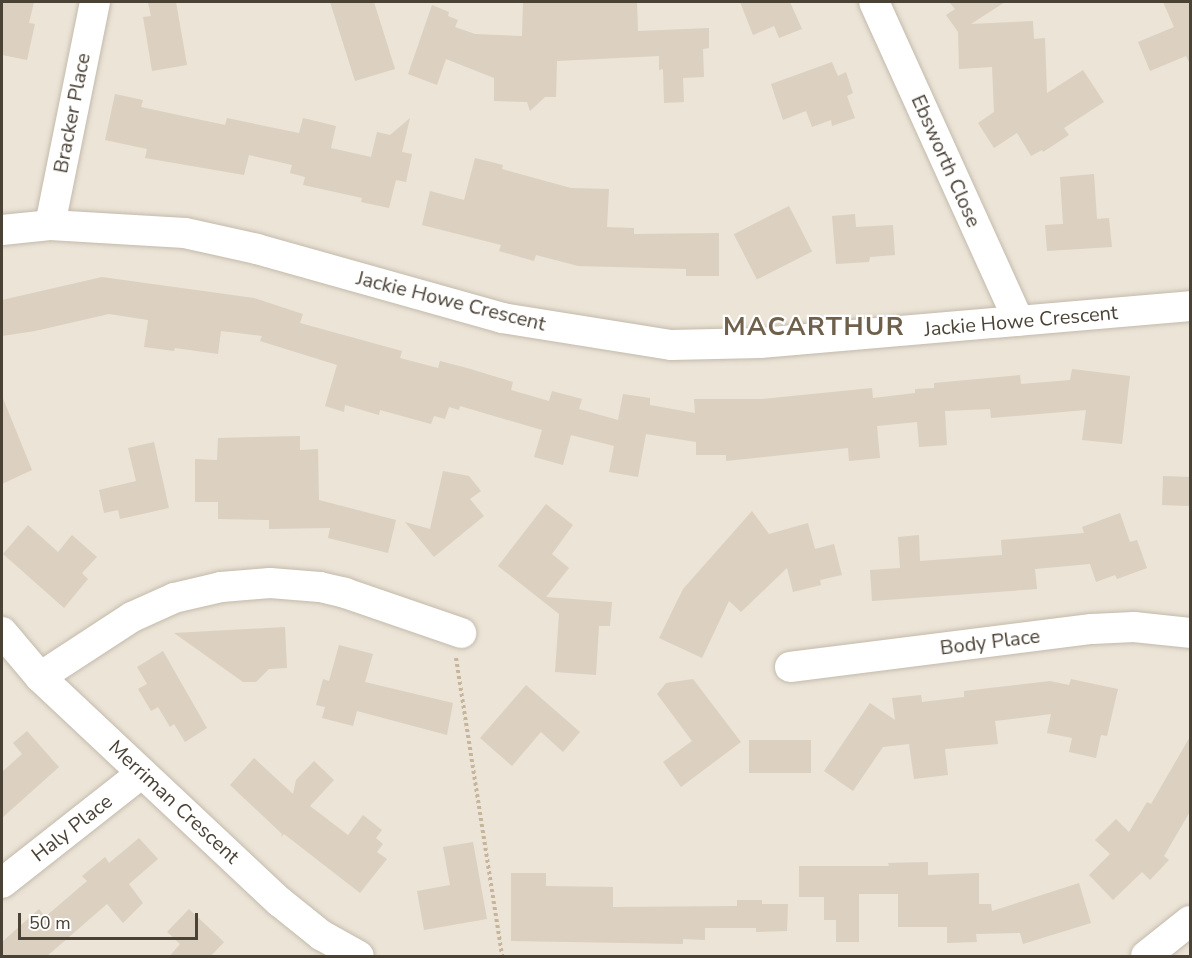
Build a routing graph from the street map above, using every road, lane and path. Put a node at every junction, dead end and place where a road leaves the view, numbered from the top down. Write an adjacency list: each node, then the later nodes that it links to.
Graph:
1 (94, 2): 3 (street, Bracker Place)
2 (874, 2): 6 (street, Ebsworth Close)
3 (50, 225): 4 (street, Jackie Howe Crescent); 6 (street, Jackie Howe Crescent)
4 (2, 231)
5 (1191, 306): 6 (street, Jackie Howe Crescent)
6 (1019, 321)
7 (2, 632): 11 (street, Merriman Crescent)
8 (460, 633): 11 (street); 16 (path)
9 (1191, 633): 10 (street, Body Place)
10 (790, 667)
11 (40, 677): 12 (street, Merriman Crescent)
12 (142, 773): 13 (street, Haly Place); 15 (street, Merriman Crescent)
13 (2, 883)
14 (1191, 921): 17 (street)
15 (359, 957)
16 (502, 957)
17 (1146, 957)

